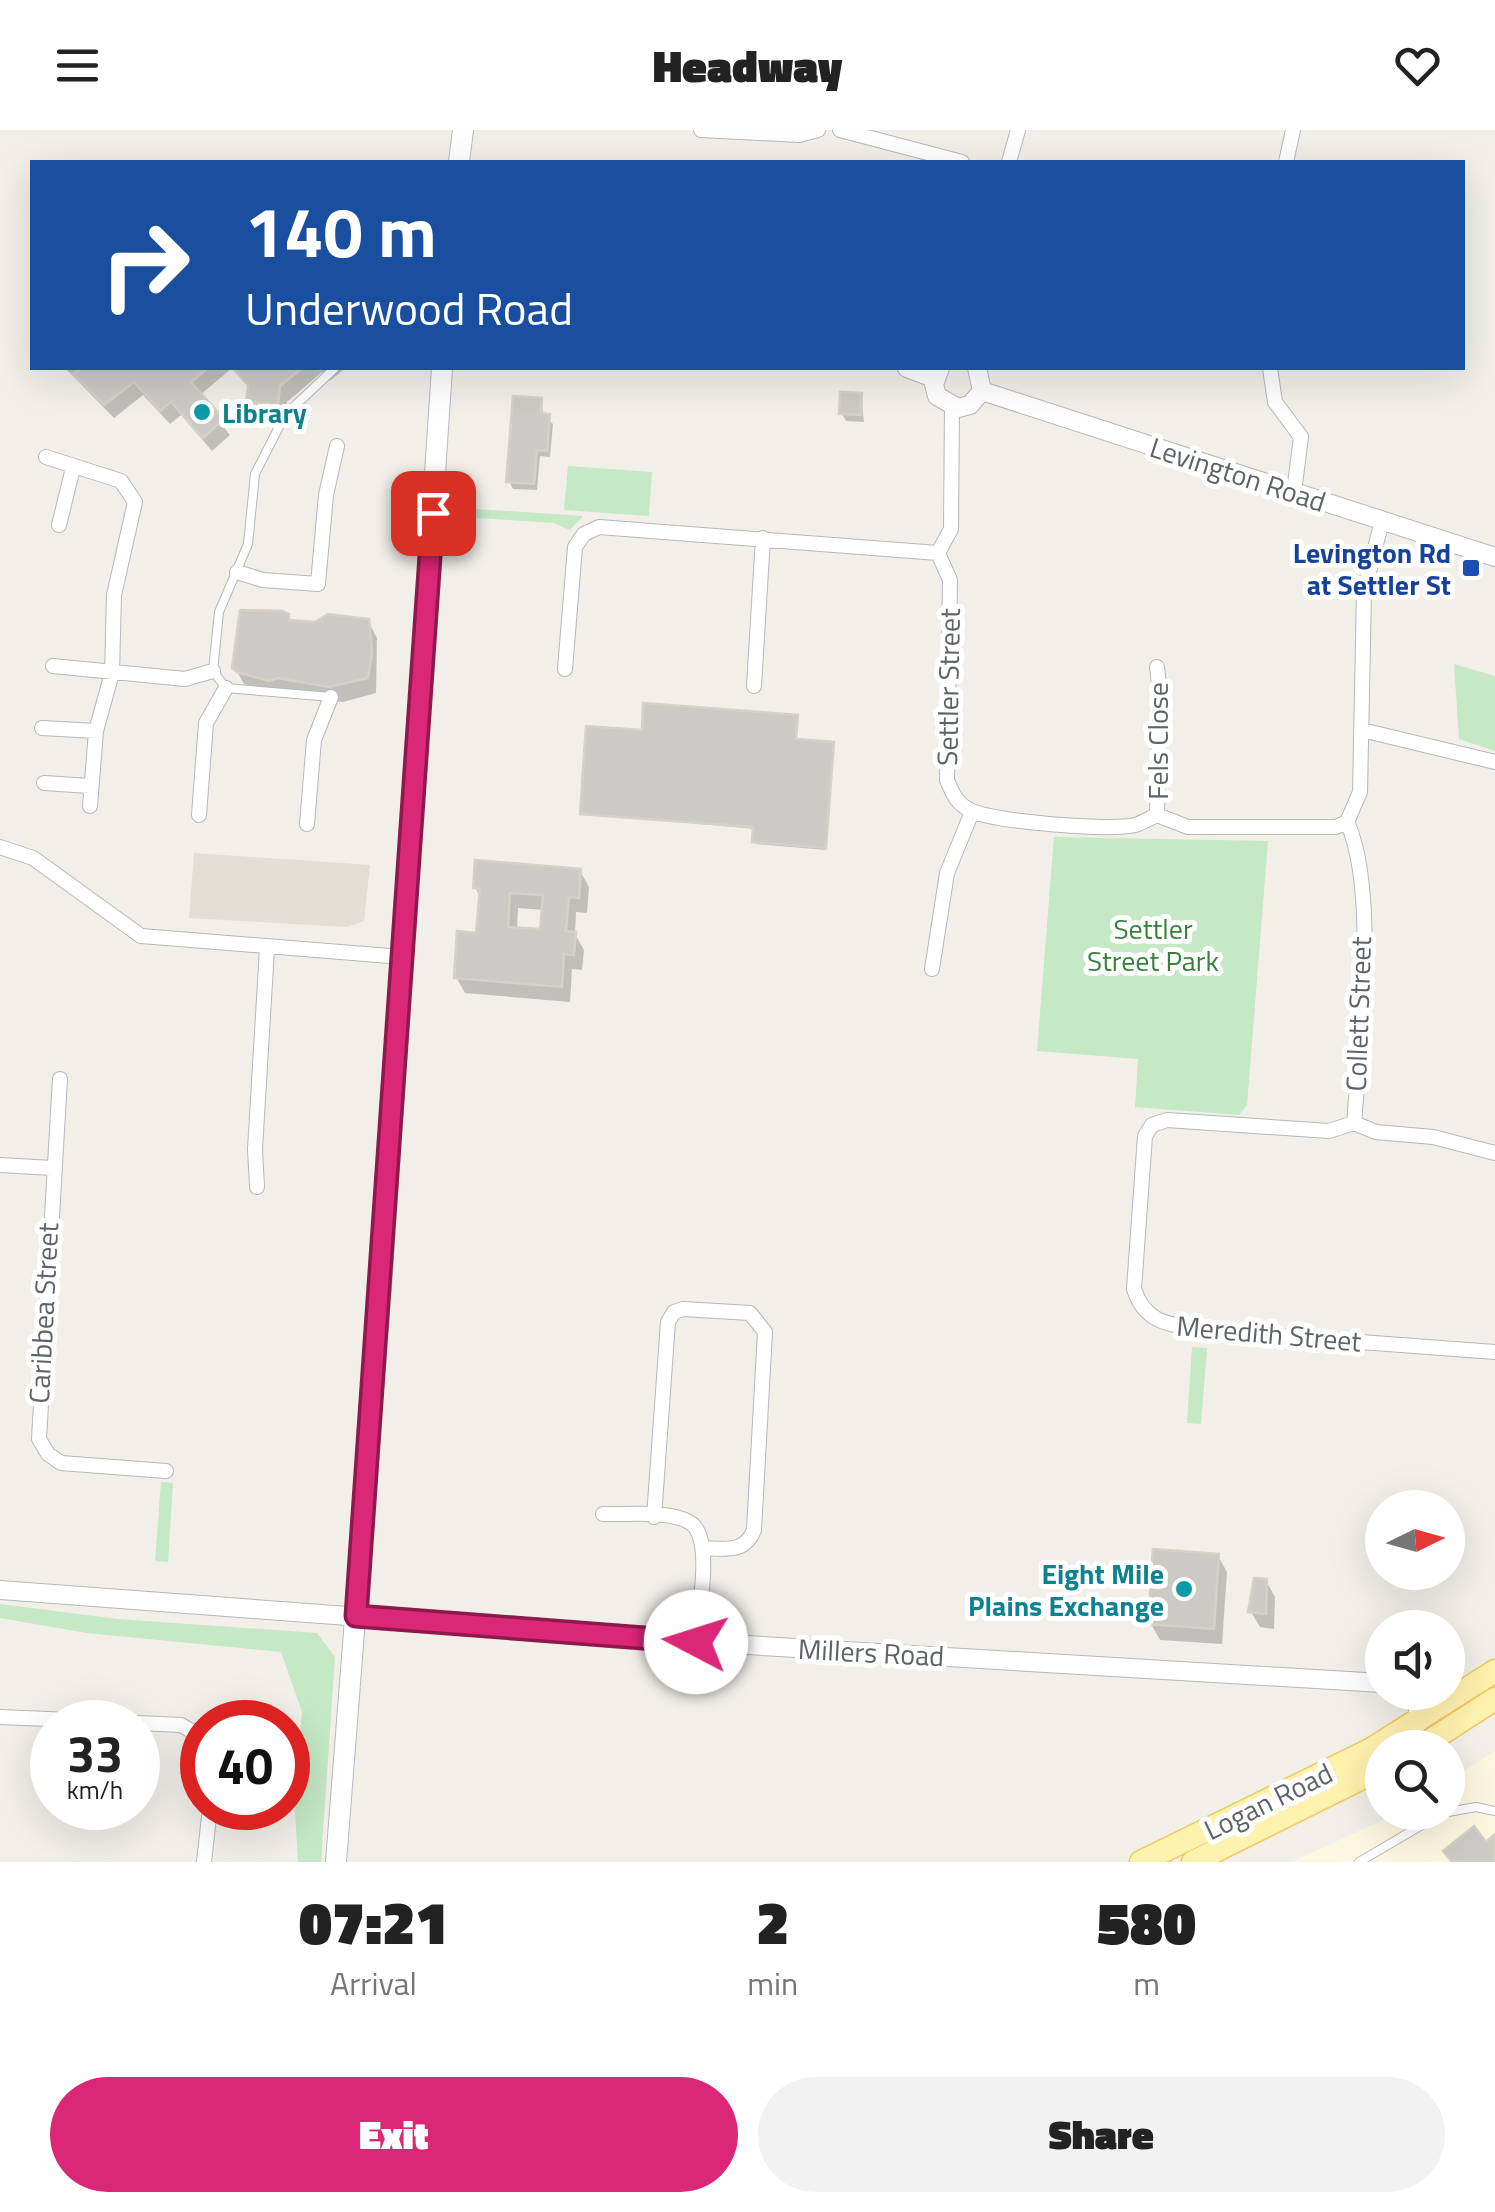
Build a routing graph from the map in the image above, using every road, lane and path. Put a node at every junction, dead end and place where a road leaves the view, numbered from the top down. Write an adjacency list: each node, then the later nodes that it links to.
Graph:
1 (462, 130): 7 (main road)
2 (701, 130): 3 (street)
3 (818, 130)
4 (840, 130): 8 (street)
5 (1018, 130): 9 (street)
6 (1293, 130): 10 (street)
7 (460, 160)
8 (954, 160)
9 (1010, 160)
10 (1286, 160)
11 (333, 370): 27 (lane)
12 (442, 370): 50 (main road)
13 (977, 370): 16 (street)
14 (1270, 370): 21 (street)
15 (937, 373): 17 (street)
16 (982, 391): 17 (street); 21 (street, Levington Road)
17 (952, 407): 25 (street, Settler Street)
18 (337, 446): 27 (street)
19 (46, 458): 20 (street)
20 (72, 468): 23 (street); 32 (street)
21 (1294, 492): 22 (street, Levington Road)
22 (1382, 521): 26 (street, Levington Road); 37 (street)
23 (59, 525)
24 (763, 538): 25 (street); 30 (street); 33 (street)
25 (938, 553): 43 (street, Settler Street)
26 (1495, 557)
27 (237, 572): 31 (lane)
28 (53, 666): 32 (street)
29 (1157, 667): 45 (street, Fels Close)
30 (564, 669)
31 (213, 671): 32 (street); 34 (lane)
32 (112, 673): 38 (street)
33 (754, 686)
34 (226, 688): 35 (lane); 44 (street)
35 (331, 697): 47 (street)
36 (42, 728): 38 (street)
37 (1362, 730): 39 (street); 46 (street)
38 (96, 731): 41 (street)
39 (1495, 762)
40 (44, 783): 41 (street)
41 (90, 786): 42 (street)
42 (90, 806)
43 (972, 812): 45 (street); 51 (street)
44 (199, 815)
45 (1157, 815): 46 (street)
46 (1348, 822): 53 (street, Collett Street)
47 (307, 824)
48 (0, 847): 49 (street)
49 (267, 948): 50 (street); 57 (street)
50 (402, 956): 64 (main road)
51 (932, 969)
52 (60, 1079): 56 (street, Caribbea Street)
53 (1354, 1123): 54 (street, Collett Street); 58 (street, Meredith Street)
54 (1495, 1153)
55 (0, 1165): 56 (street)
56 (52, 1168): 59 (street, Caribbea Street)
57 (257, 1187)
58 (1495, 1352)
59 (166, 1472)
60 (603, 1514): 61 (street)
61 (654, 1517): 62 (street); 62 (street)
62 (704, 1548): 65 (street)
63 (0, 1590): 64 (street, Millers Road)
64 (356, 1616): 65 (street, Millers Road); 80 (main road)
65 (696, 1642): 66 (street, Millers Road)
66 (1365, 1683)
67 (1465, 1687): 68 (street)
68 (1491, 1691): 72 (main road, Logan Road); 73 (main road)
69 (1418, 1710): 72 (street)
70 (0, 1717): 71 (street)
71 (30, 1718)
72 (1418, 1723): 81 (main road, Logan Road)
73 (1442, 1730)
74 (1365, 1776): 82 (main road, Logan Road)
75 (1495, 1810): 76 (lane)
76 (1465, 1811)
77 (208, 1830): 79 (street)
78 (1415, 1830): 83 (lane)
79 (204, 1862)
80 (336, 1862)
81 (1141, 1862)
82 (1193, 1862)
83 (1359, 1862)

